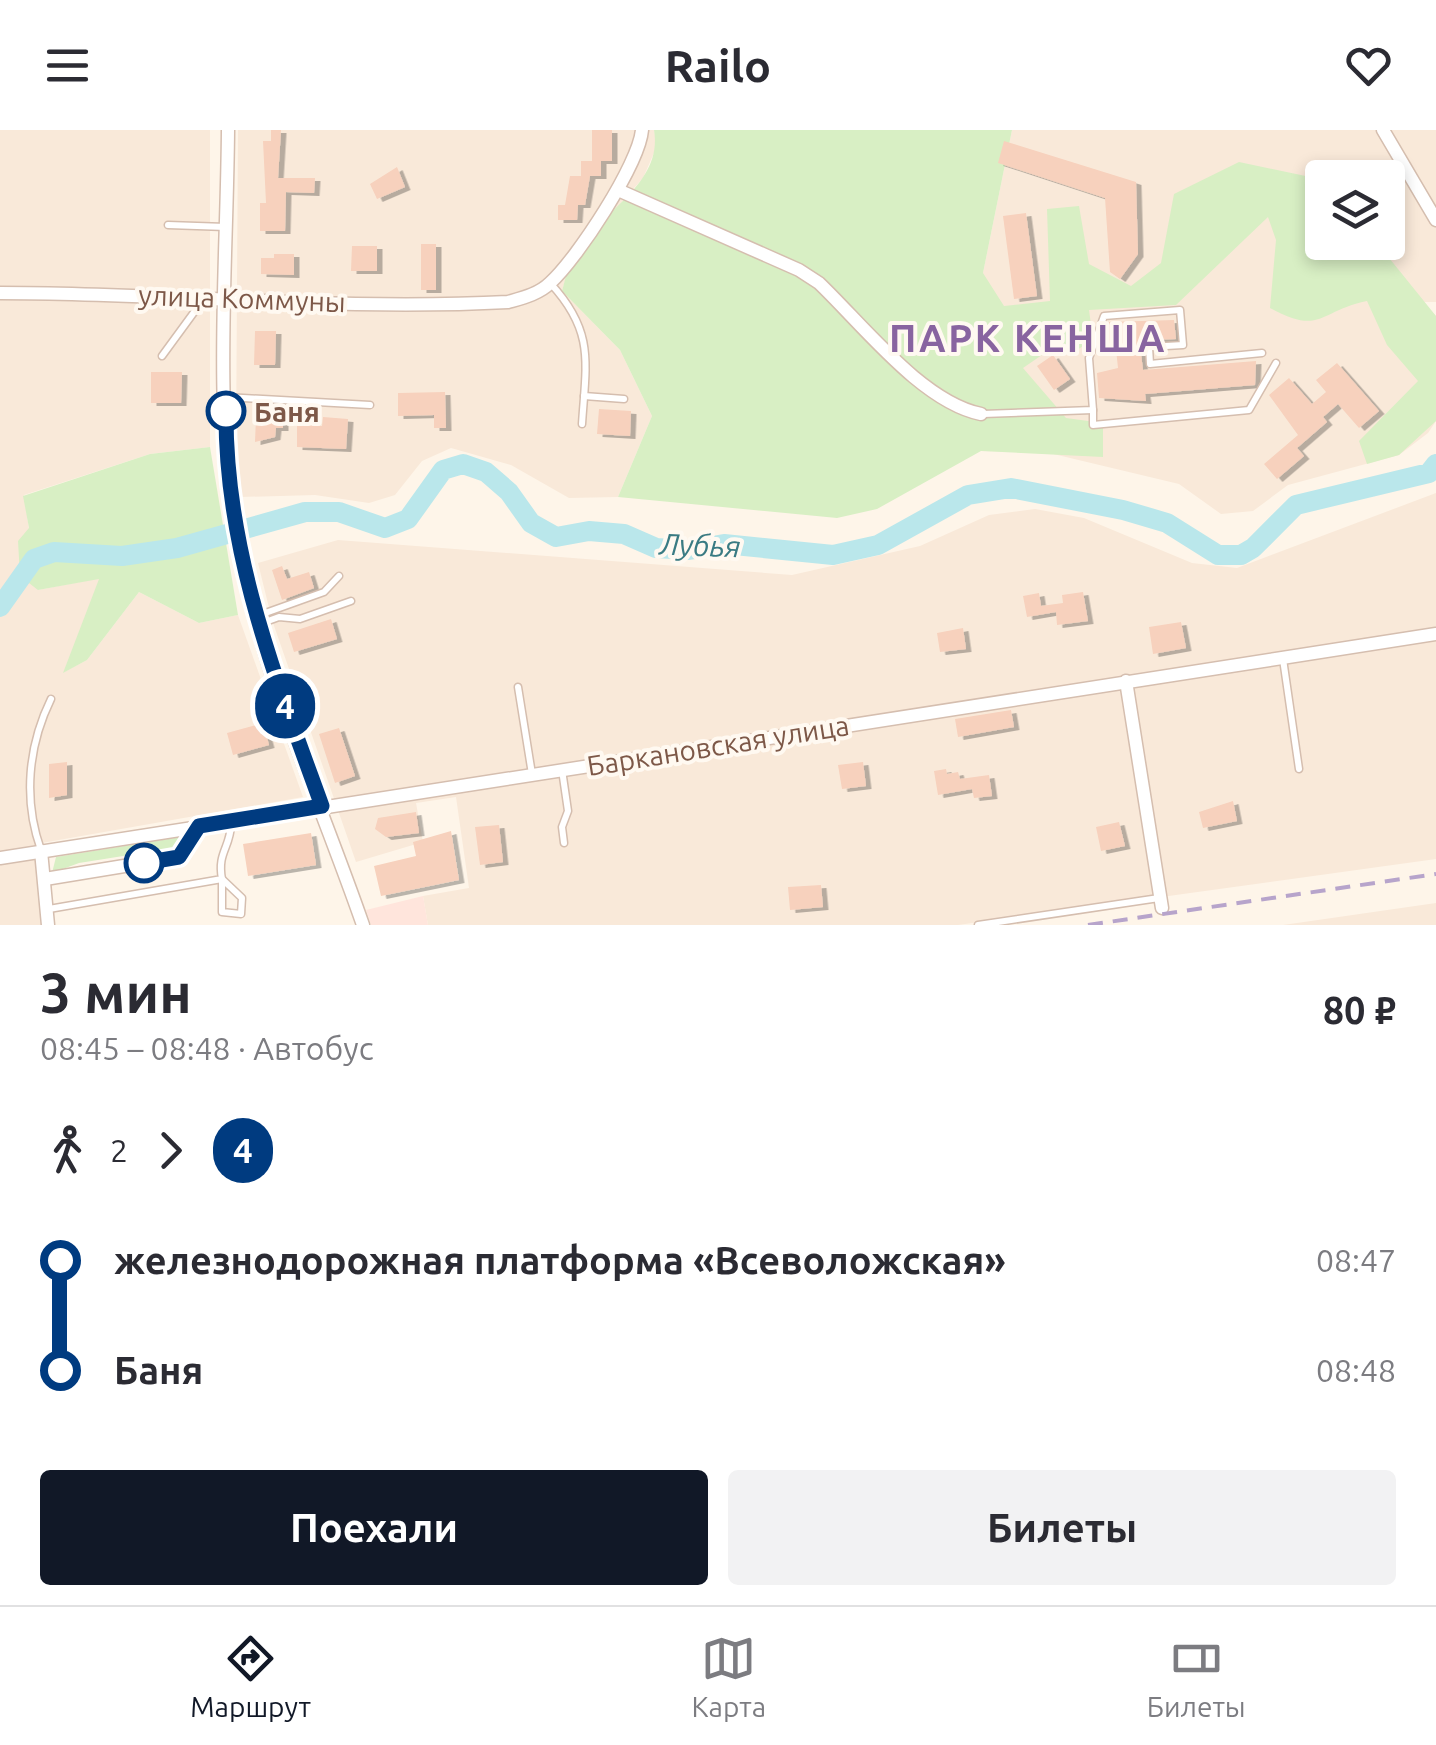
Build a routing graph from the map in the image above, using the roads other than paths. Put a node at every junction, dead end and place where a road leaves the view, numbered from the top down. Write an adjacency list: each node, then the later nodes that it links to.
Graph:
1 (228, 130): 7 (street)
2 (642, 130): 4 (street)
3 (1383, 130): 5 (street)
4 (618, 190): 8 (street); 20 (street)
5 (1436, 220)
6 (168, 225): 7 (lane)
7 (228, 227): 11 (street)
8 (550, 283): 11 (street, улица Коммуны); 15 (lane)
9 (0, 292): 10 (street, улица Коммуны)
10 (204, 299): 11 (street, улица Коммуны); 13 (lane)
11 (227, 300): 16 (street)
12 (1262, 353): 19 (lane)
13 (162, 356)
14 (1276, 363): 19 (lane)
15 (584, 396): 17 (lane); 21 (lane)
16 (226, 397): 18 (lane); 24 (street)
17 (624, 399)
18 (370, 405)
19 (1092, 410): 20 (lane)
20 (982, 414)
21 (582, 424)
22 (339, 576): 24 (lane)
23 (351, 601): 24 (lane)
24 (255, 621): 33 (street)
25 (1436, 634): 26 (street, Баркановская улица)
26 (1282, 657): 27 (street, Баркановская улица); 31 (lane)
27 (1126, 681): 30 (street, Баркановская улица); 41 (street)
28 (518, 687): 32 (lane)
29 (51, 698): 37 (lane)
30 (562, 769): 32 (street, Баркановская улица); 36 (lane)
31 (1299, 769)
32 (532, 774): 33 (street, Баркановская улица)
33 (322, 806): 34 (street, Баркановская улица); 44 (street)
34 (231, 821): 35 (street, Баркановская улица); 40 (lane)
35 (199, 826): 37 (street, Баркановская улица); 39 (street)
36 (564, 843)
37 (41, 851): 38 (street, Баркановская улица); 39 (street)
38 (0, 858)
39 (45, 879): 42 (street)
40 (222, 879): 40 (lane); 42 (lane)
41 (1161, 903): 45 (lane)
42 (49, 909): 43 (street)
43 (48, 925)
44 (363, 925)
45 (978, 925)

